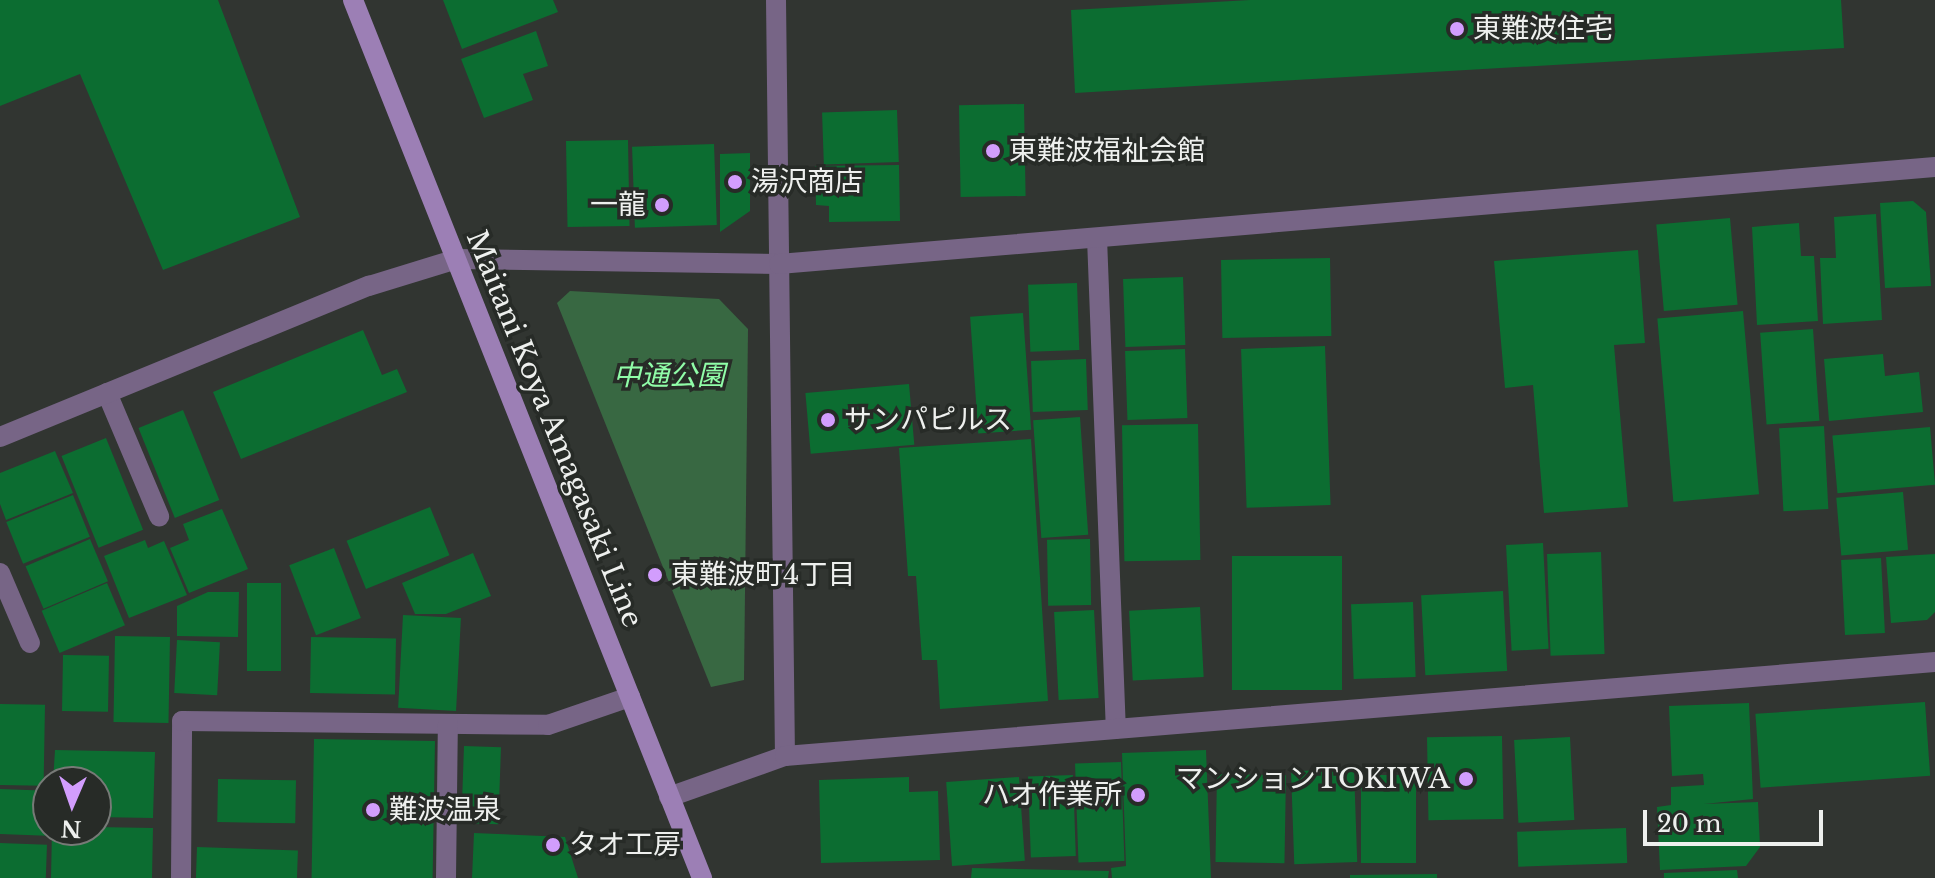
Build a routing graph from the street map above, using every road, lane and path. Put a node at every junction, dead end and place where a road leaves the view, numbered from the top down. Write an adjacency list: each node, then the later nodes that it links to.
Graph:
1 (353, 0): 5 (main road, Maitani Koya Amagasaki Line)
2 (776, 0): 6 (street)
3 (1935, 167): 4 (street)
4 (1097, 238): 6 (street); 15 (street)
5 (457, 259): 6 (street); 7 (street); 13 (main road, Maitani Koya Amagasaki Line)
6 (779, 264): 16 (street)
7 (107, 393): 8 (street); 9 (street)
8 (0, 437)
9 (159, 516)
10 (0, 573): 11 (street)
11 (30, 643)
12 (1935, 662): 15 (street)
13 (630, 697): 14 (street); 17 (main road, Maitani Koya Amagasaki Line)
14 (448, 724): 18 (street); 19 (street)
15 (1116, 729): 16 (street)
16 (785, 756): 17 (street)
17 (669, 797): 20 (main road, Maitani Koya Amagasaki Line)
18 (181, 878)
19 (446, 878)
20 (702, 878)

